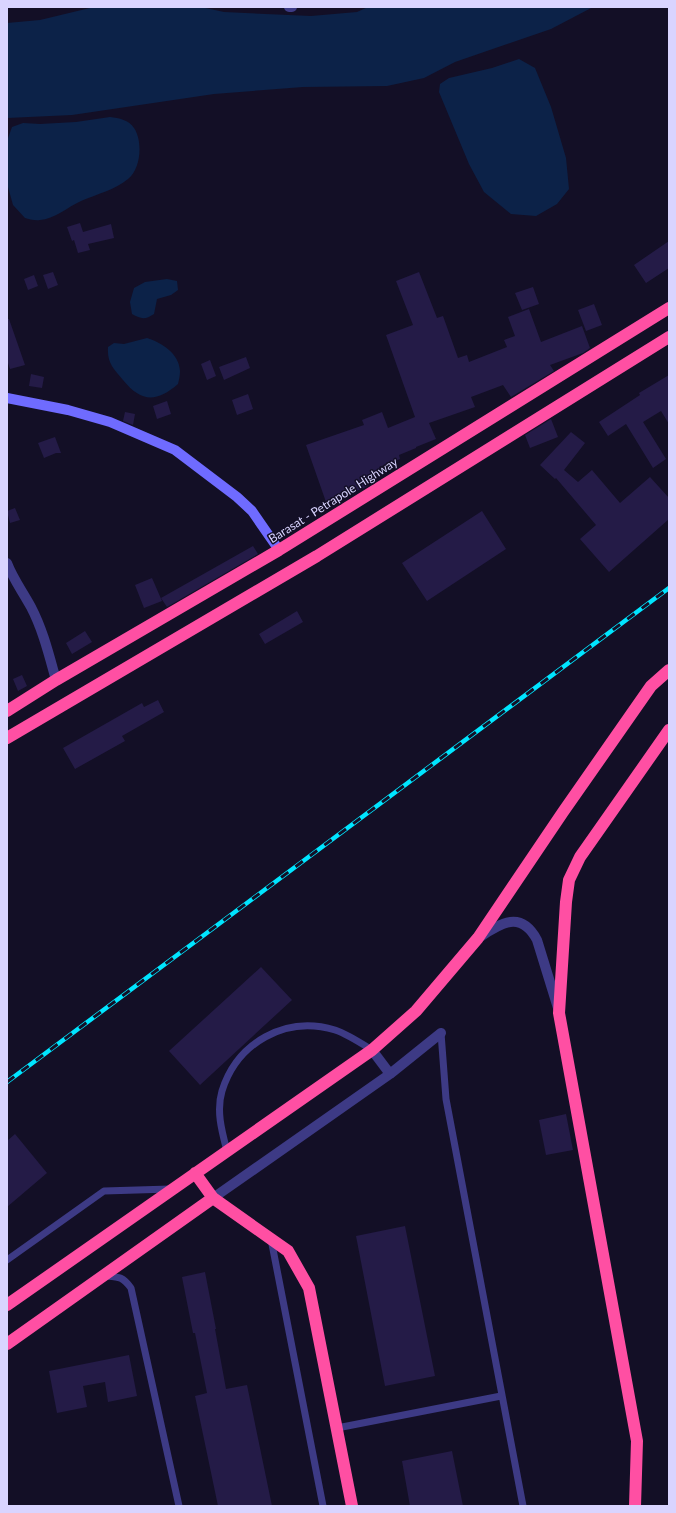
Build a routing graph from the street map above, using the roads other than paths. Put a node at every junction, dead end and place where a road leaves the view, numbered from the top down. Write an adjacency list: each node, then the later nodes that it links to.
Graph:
1 (669, 308): 4 (highway, Barasat - Petrapole Highway)
2 (669, 337): 10 (highway)
3 (7, 398): 4 (street)
4 (279, 550): 7 (highway, Barasat - Petrapole Highway)
5 (7, 563): 7 (street)
6 (669, 670): 11 (highway)
7 (56, 680): 8 (highway, Barasat - Petrapole Highway)
8 (7, 710)
9 (669, 730): 12 (highway)
10 (7, 738)
11 (478, 938): 12 (street); 14 (highway)
12 (559, 1013): 31 (highway)
13 (441, 1034): 15 (street); 25 (lane)
14 (372, 1050): 15 (street); 16 (highway); 16 (lane)
15 (390, 1074): 19 (street)
16 (227, 1151): 17 (highway)
17 (195, 1173): 18 (highway); 19 (highway)
18 (172, 1189): 21 (lane); 23 (highway)
19 (213, 1198): 20 (highway); 22 (highway)
20 (271, 1239): 26 (highway); 28 (lane)
21 (7, 1260)
22 (104, 1276): 24 (highway); 27 (lane)
23 (7, 1305)
24 (7, 1344)
25 (501, 1396): 26 (lane); 30 (lane)
26 (337, 1428): 29 (highway)
27 (179, 1506)
28 (323, 1506)
29 (352, 1506)
30 (523, 1506)
31 (635, 1506)

